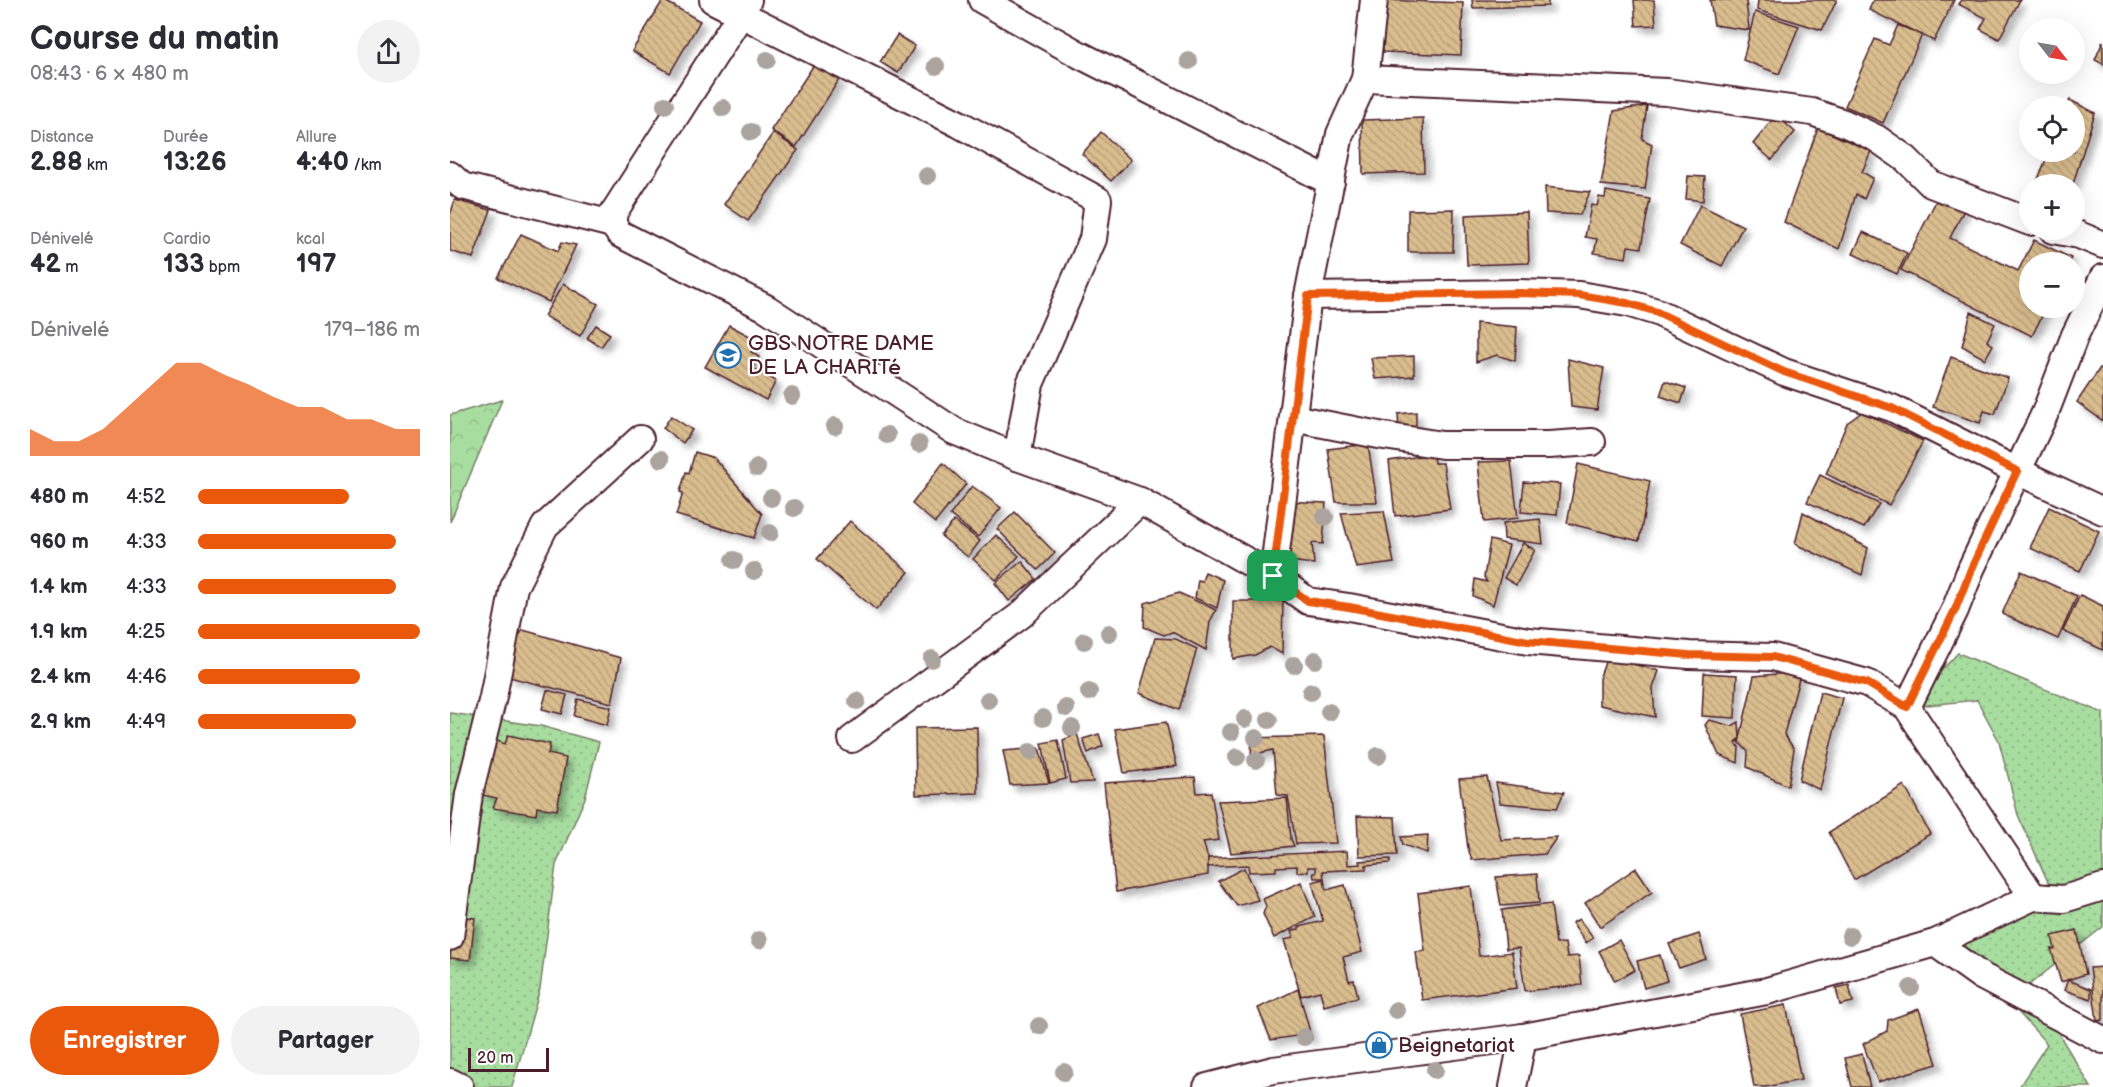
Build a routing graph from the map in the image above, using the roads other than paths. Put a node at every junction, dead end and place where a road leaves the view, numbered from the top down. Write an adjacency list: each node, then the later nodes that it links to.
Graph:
1 (712, 0): 4 (street)
2 (982, 0): 7 (street)
3 (1374, 0): 5 (street)
4 (744, 7): 9 (street); 17 (street)
5 (1365, 79): 7 (street); 8 (street)
6 (450, 175): 9 (street)
7 (1332, 182): 13 (street)
8 (2019, 218)
9 (612, 224): 17 (street)
10 (2085, 238): 11 (street)
11 (2103, 245)
12 (2103, 278): 18 (street)
13 (1308, 296): 14 (street); 18 (street)
14 (1293, 418): 16 (street); 21 (street)
15 (640, 440): 26 (street)
16 (1592, 442)
17 (1017, 457): 19 (street)
18 (2017, 471): 20 (street); 22 (street)
19 (1140, 501): 21 (street); 23 (street)
20 (2103, 511)
21 (1273, 576): 22 (street)
22 (1907, 707): 25 (street)
23 (852, 739)
24 (2103, 887): 25 (street)
25 (2033, 897): 27 (street)
26 (450, 937)
27 (1935, 943): 28 (street); 29 (street)
28 (1523, 1037): 30 (street); 34 (street)
29 (2103, 1040)
30 (1273, 1079): 33 (street)
31 (450, 1082): 32 (street)
32 (460, 1087)
33 (1207, 1087)
34 (1513, 1087)

